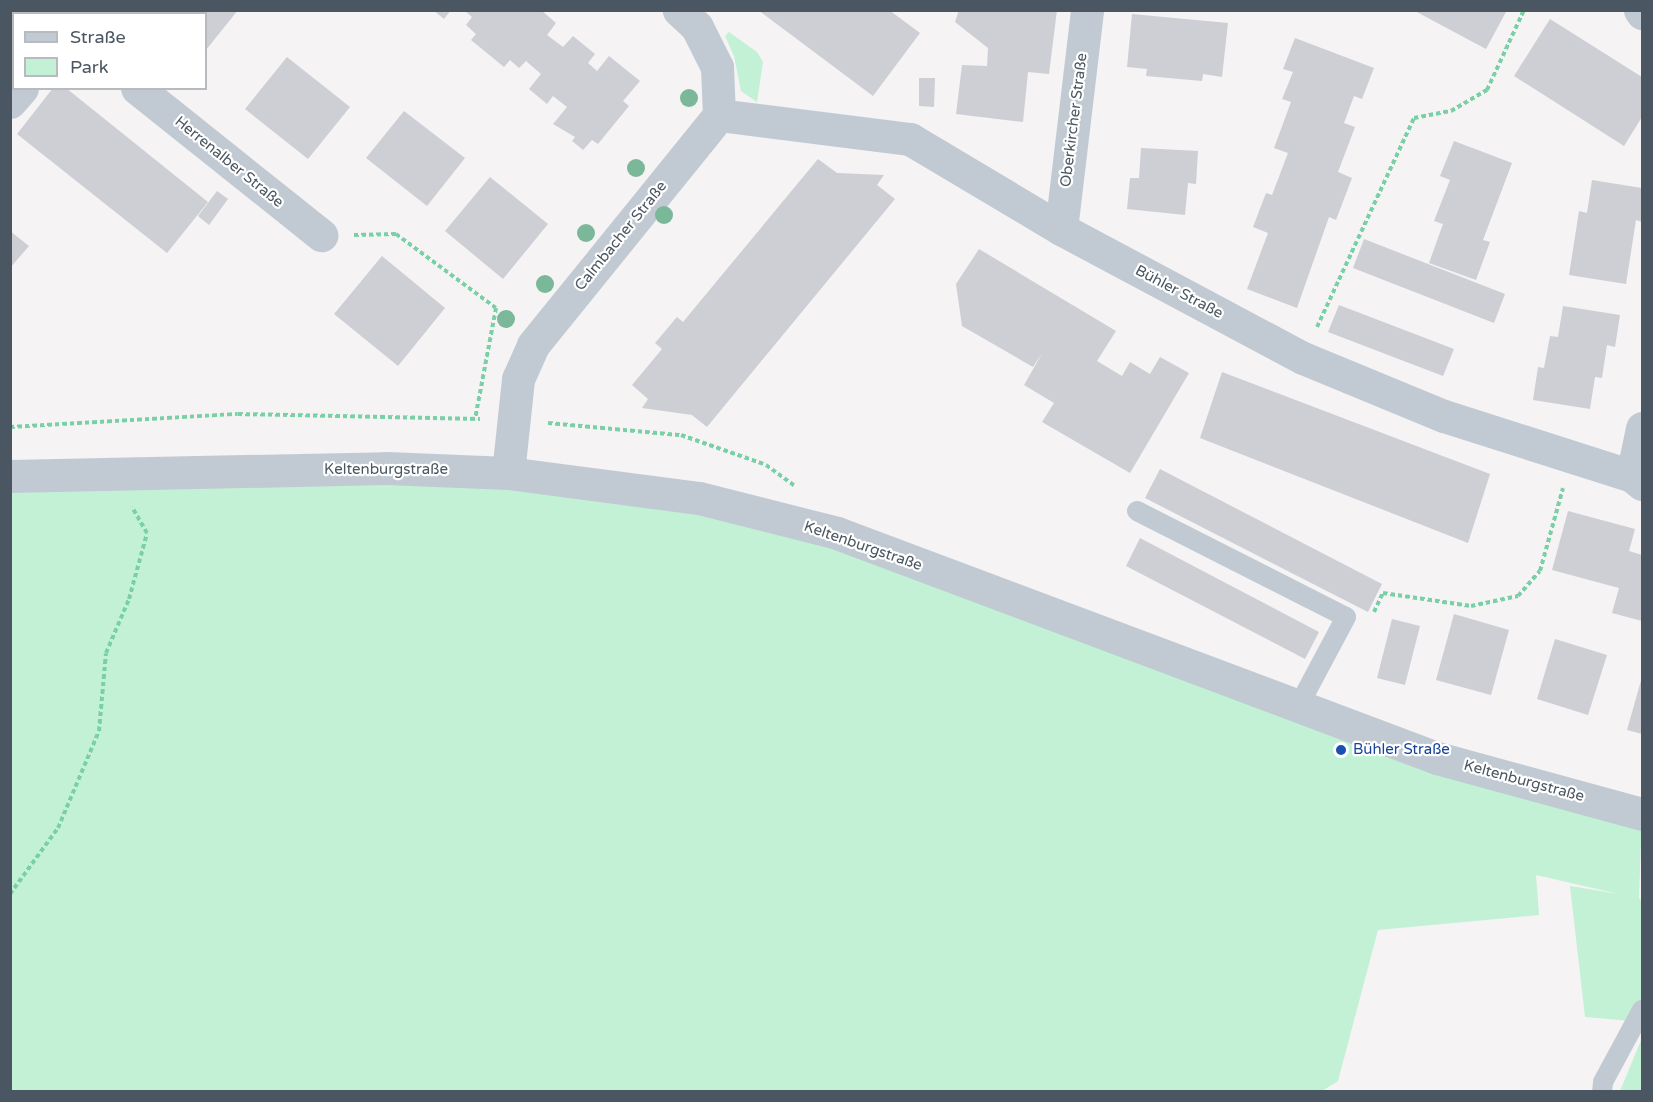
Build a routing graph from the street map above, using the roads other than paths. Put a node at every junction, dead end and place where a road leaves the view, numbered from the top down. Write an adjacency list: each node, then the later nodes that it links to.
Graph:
1 (679, 10): 6 (street)
2 (1087, 10): 7 (street, Oberkircher Straße)
3 (20, 90): 5 (street)
4 (140, 90): 8 (street, Herrenalber Straße)
5 (10, 102)
6 (719, 116): 7 (street, Bühler Straße); 10 (street, Calmbacher Straße)
7 (1061, 229): 12 (street, Bühler Straße)
8 (321, 235)
9 (1642, 428): 12 (street)
10 (508, 473): 11 (street, Keltenburgstraße); 14 (street, Keltenburgstraße)
11 (10, 476)
12 (1637, 480)
13 (1137, 511): 14 (lane)
14 (1298, 707): 15 (street, Keltenburgstraße)
15 (1642, 814)
16 (1642, 1010): 17 (lane)
17 (1602, 1092)

